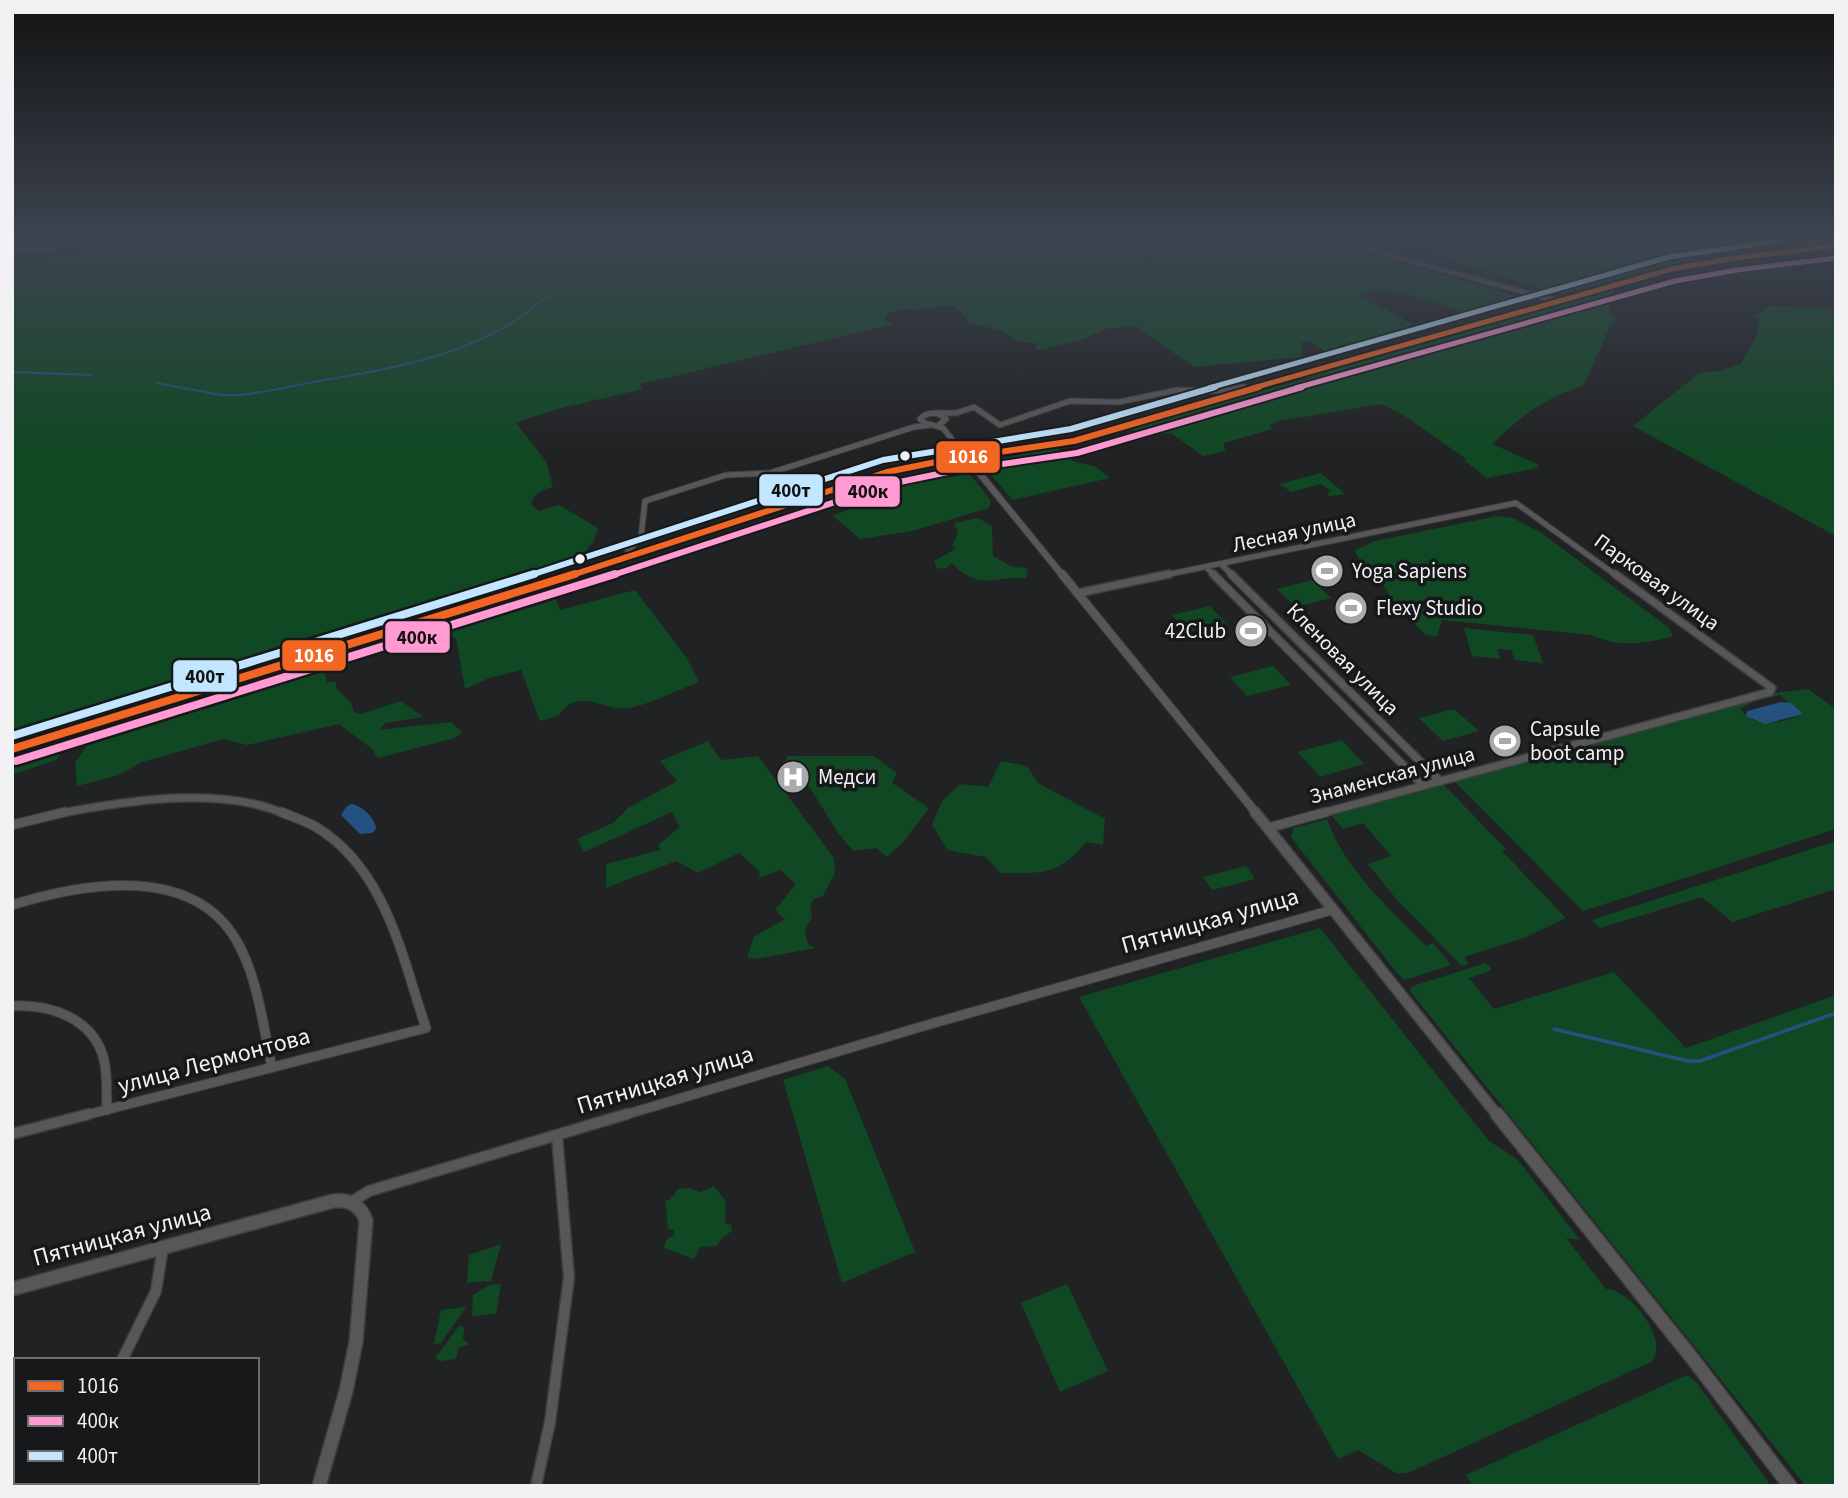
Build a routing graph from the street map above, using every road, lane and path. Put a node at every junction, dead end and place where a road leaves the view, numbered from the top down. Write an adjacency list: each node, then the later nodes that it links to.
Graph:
1 (1520, 310): 3 (main road)
2 (1521, 310): 11 (main road)
3 (1244, 387): 5 (street); 11 (main road)
4 (935, 413): 5 (street); 6 (street); 7 (street)
5 (956, 413): 7 (street)
6 (920, 420): 8 (street); 10 (street)
7 (946, 421): 9 (street)
8 (930, 425): 9 (street); 10 (street)
9 (939, 425): 11 (street)
10 (914, 427): 13 (street)
11 (965, 455): 13 (main road); 16 (street); 19 (main road)
12 (1516, 503): 14 (street, Лесная улица); 17 (street, Парковая улица)
13 (628, 551): 18 (main road)
14 (1221, 564): 15 (street, Лесная улица); 20 (street, Кленовая улица)
15 (1206, 567): 16 (street, Лесная улица); 21 (street, Кленовая улица)
16 (1078, 593): 23 (street)
17 (1770, 692): 20 (street, Знаменская улица)
18 (12, 744)
19 (12, 749)
20 (1440, 780): 21 (street, Знаменская улица)
21 (1423, 785): 23 (street, Знаменская улица)
22 (12, 825): 27 (street, улица Лермонтова)
23 (1268, 828): 25 (street)
24 (12, 905): 27 (street)
25 (1332, 910): 30 (street, Пятницкая улица); 37 (street)
26 (12, 1006): 28 (street)
27 (272, 1067): 28 (street, улица Лермонтова)
28 (107, 1110): 29 (street, улица Лермонтова)
29 (12, 1134)
30 (556, 1136): 31 (street, Пятницкая улица); 36 (street)
31 (351, 1202): 32 (street, Пятницкая улица); 35 (street)
32 (163, 1247): 33 (street, Пятницкая улица); 34 (street)
33 (12, 1289)
34 (123, 1358)
35 (319, 1486)
36 (536, 1486)
37 (1790, 1486)

